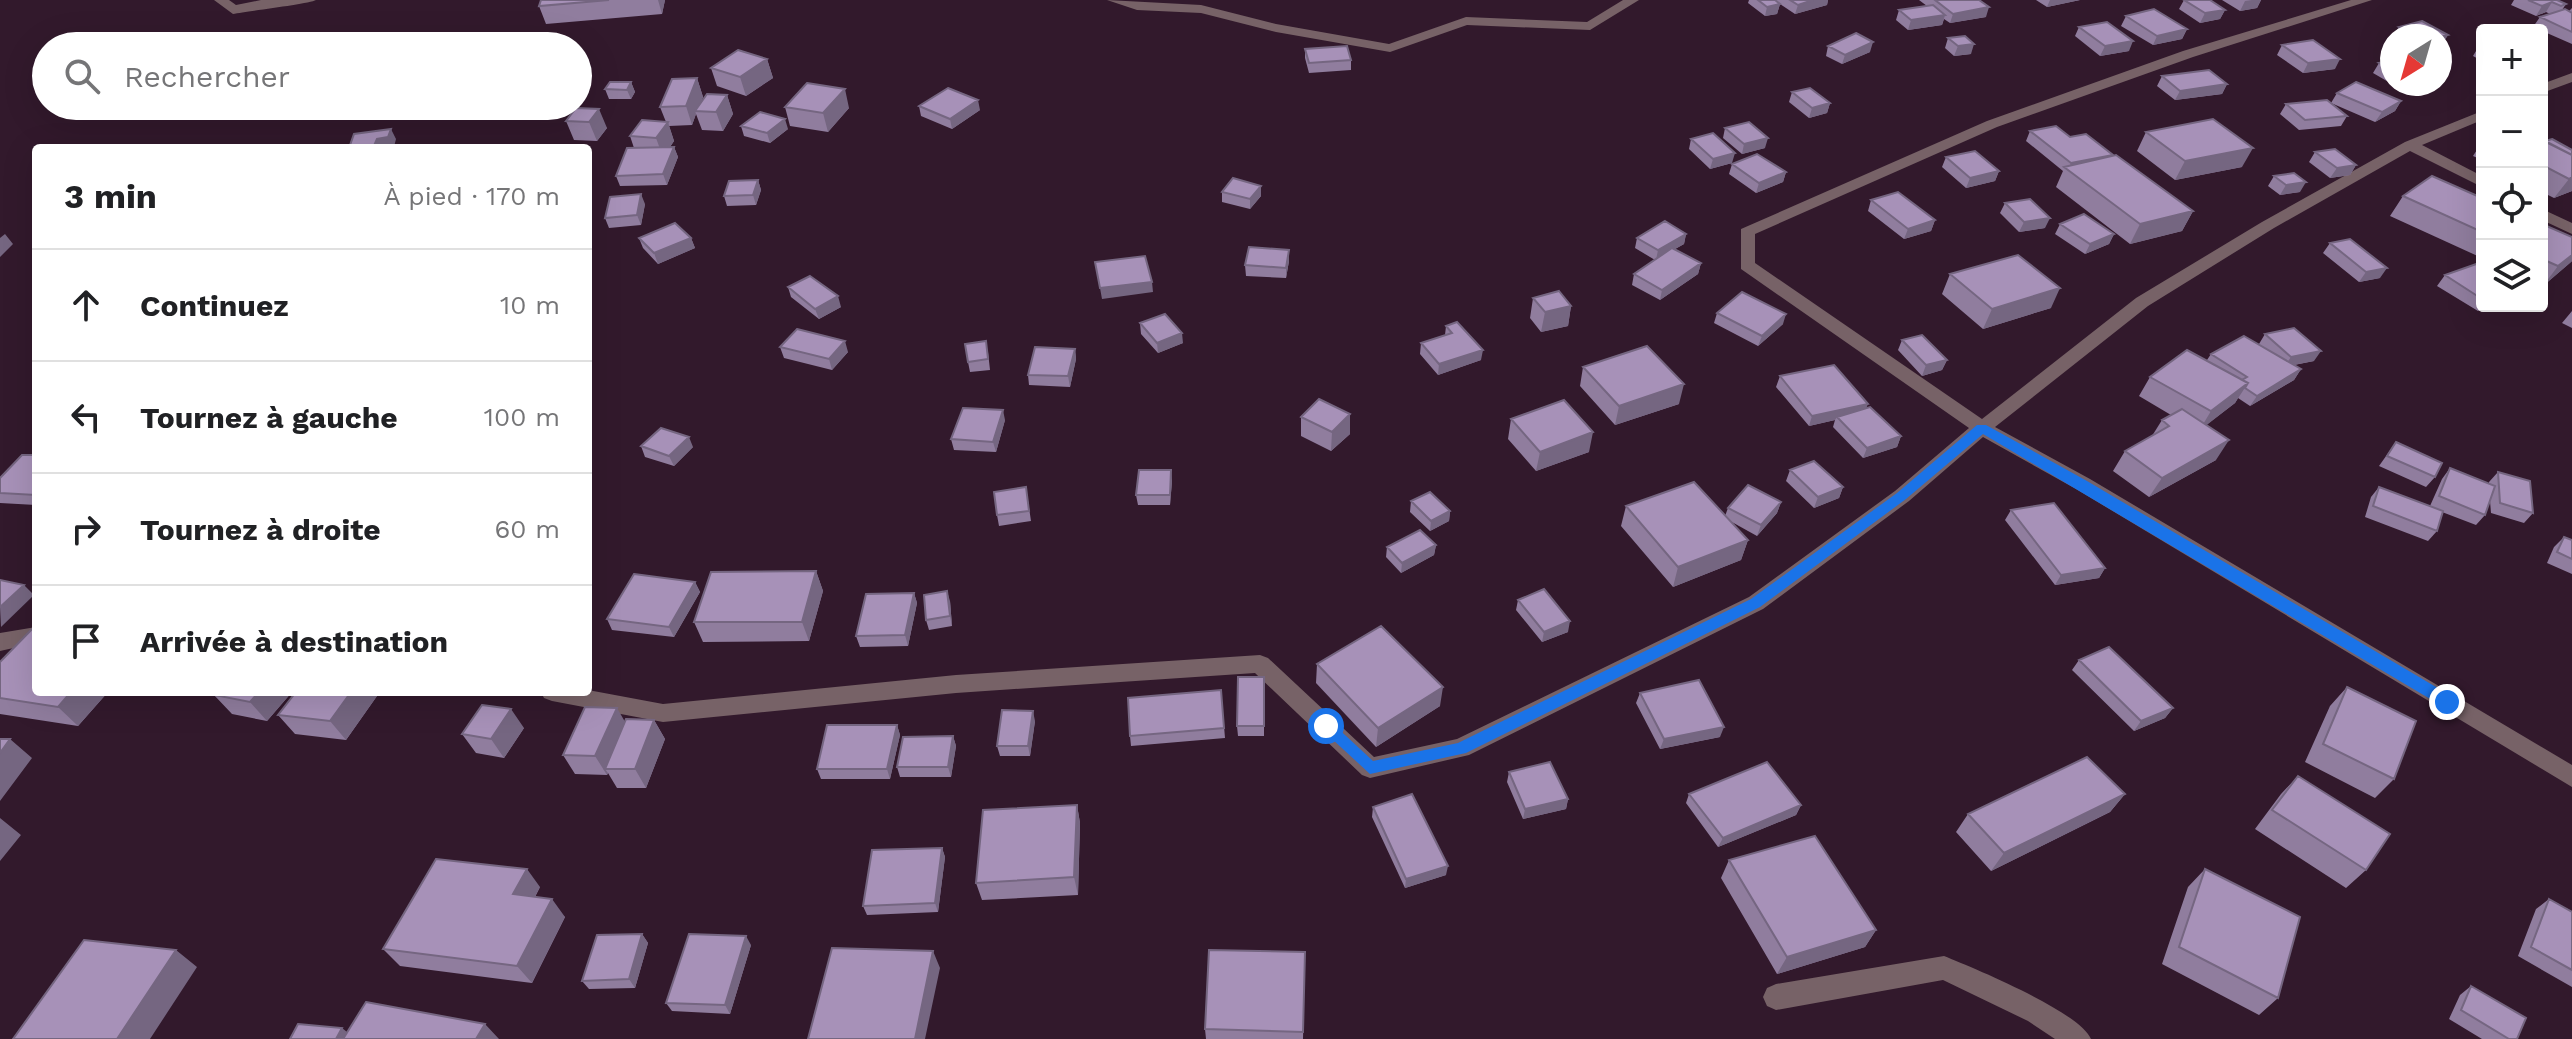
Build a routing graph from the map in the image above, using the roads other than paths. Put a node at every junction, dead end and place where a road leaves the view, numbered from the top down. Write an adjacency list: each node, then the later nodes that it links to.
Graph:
1 (221, 0): 2 (street)
2 (309, 0)
3 (1114, 0): 4 (street)
4 (1632, 0)
5 (2365, 0): 13 (street)
6 (2572, 77): 7 (street)
7 (2548, 87)
8 (2476, 118): 9 (street)
9 (2410, 145): 10 (street); 13 (street)
10 (2476, 179)
11 (2548, 217): 12 (street)
12 (2572, 229)
13 (1982, 428): 16 (street); 17 (street)
14 (32, 636): 15 (street)
15 (0, 642)
16 (573, 696)
17 (2572, 777)
18 (1776, 997): 19 (street)
19 (2078, 1039)

